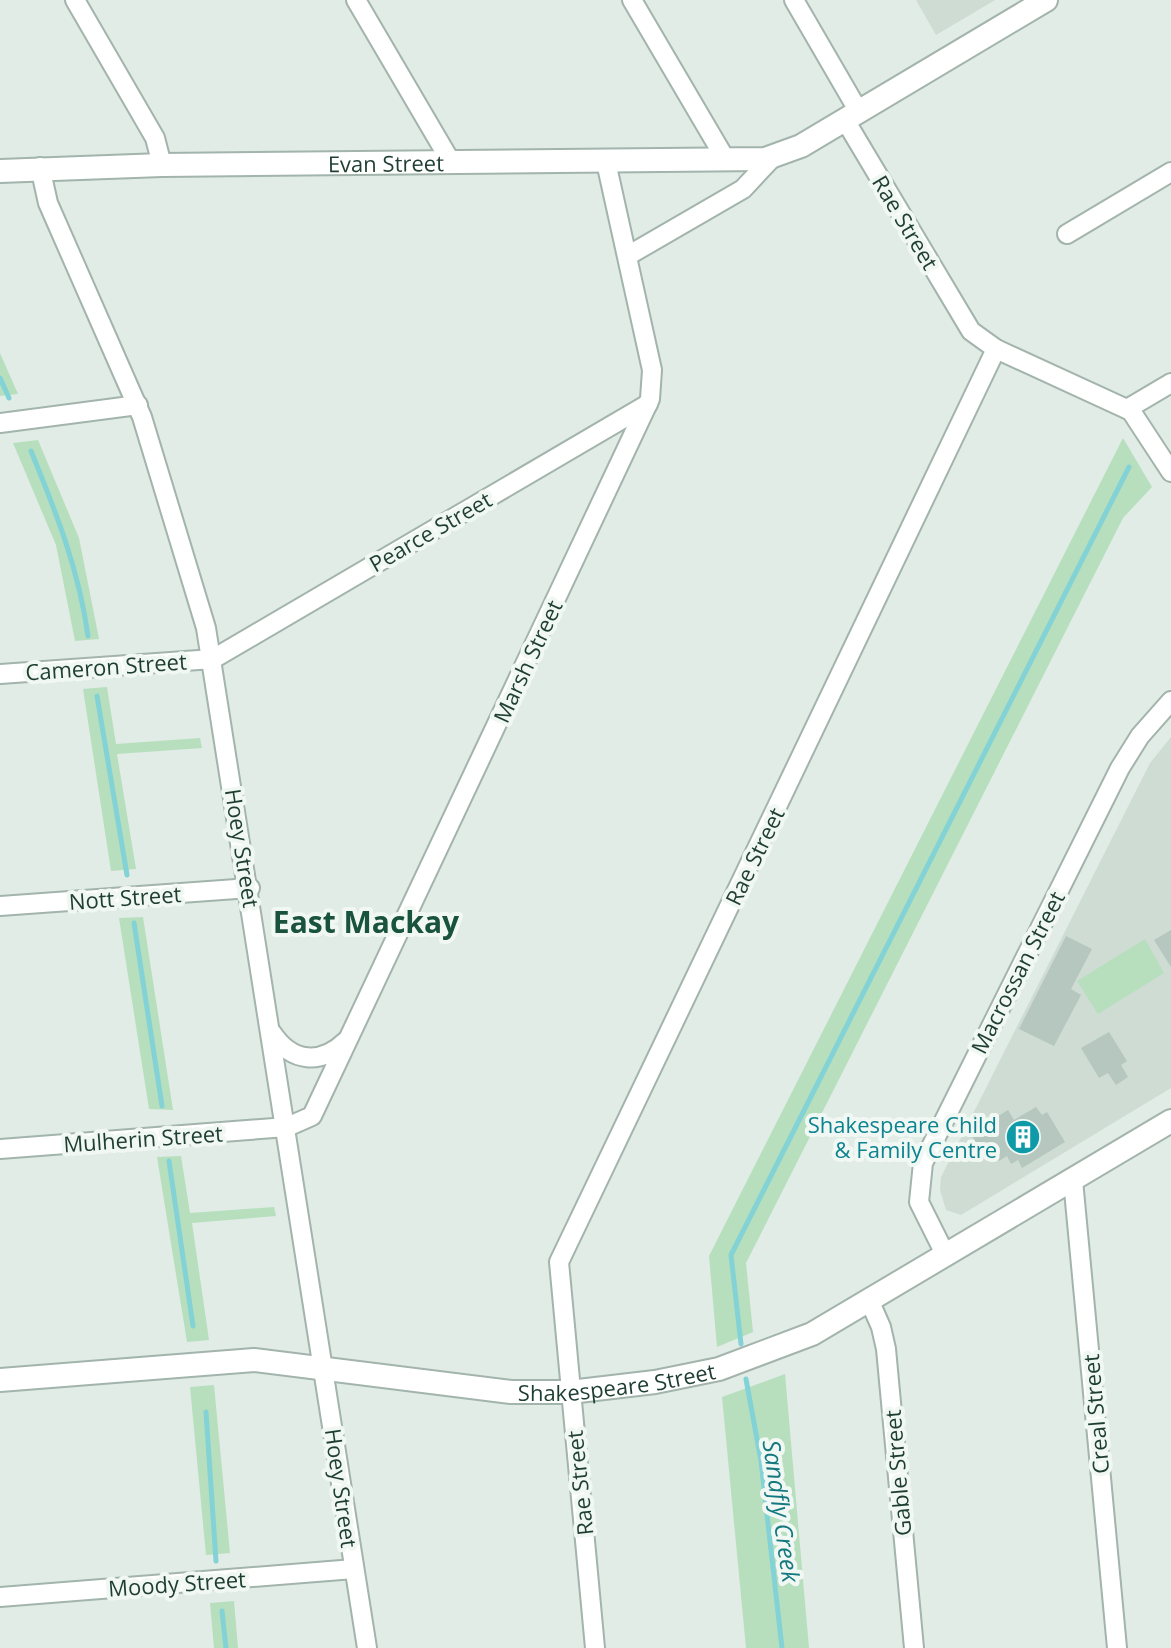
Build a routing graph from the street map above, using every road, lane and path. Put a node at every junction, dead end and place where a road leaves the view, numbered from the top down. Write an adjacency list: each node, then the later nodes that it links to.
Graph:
1 (75, 0): 11 (street)
2 (356, 0): 9 (street)
3 (632, 0): 8 (street)
4 (794, 0): 6 (street, Rae Street)
5 (1046, 0): 6 (street, Evan Street)
6 (852, 116): 7 (street, Evan Street); 17 (street, Rae Street)
7 (772, 158): 8 (street, Evan Street); 16 (street, Evan Street)
8 (726, 160): 10 (street, Evan Street)
9 (451, 162): 10 (street, Evan Street); 11 (street, Evan Street)
10 (606, 162): 16 (street, Marsh Street)
11 (162, 165): 12 (street, Evan Street)
12 (40, 167): 13 (street, Evan Street); 20 (street, Hoey Street)
13 (0, 171)
14 (1171, 172): 15 (street)
15 (1067, 234)
16 (629, 255): 19 (street, Marsh Street)
17 (996, 349): 21 (street); 39 (street, Rae Street)
18 (1171, 383): 21 (street)
19 (648, 404): 24 (street, Pearce Street); 30 (street, Marsh Street)
20 (138, 405): 22 (street); 24 (street, Hoey Street)
21 (1127, 409): 23 (street)
22 (0, 423)
23 (1171, 472)
24 (213, 659): 25 (street, Cameron Street); 27 (street, Hoey Street)
25 (0, 674)
26 (1171, 701): 35 (street, Macrossan Street)
27 (250, 888): 28 (street, Nott Street); 29 (street, Hoey Street)
28 (0, 906)
29 (272, 1033): 30 (street); 32 (street, Hoey Street)
30 (350, 1035): 32 (street, Marsh Street)
31 (1171, 1121): 34 (street, Shakespeare Street)
32 (287, 1127): 33 (street, Mulherin Street); 37 (street, Hoey Street)
33 (0, 1149)
34 (1073, 1180): 35 (street, Shakespeare Street); 45 (street, Creal Street)
35 (946, 1256): 36 (street, Shakespeare Street)
36 (870, 1302): 39 (street, Shakespeare Street); 44 (street, Gable Street)
37 (324, 1367): 38 (street, Shakespeare Street); 39 (street, Shakespeare Street); 40 (street, Hoey Street)
38 (0, 1380)
39 (570, 1392): 43 (street, Rae Street)
40 (354, 1569): 41 (street, Moody Street); 42 (street, Hoey Street)
41 (0, 1597)
42 (367, 1648)
43 (595, 1648)
44 (914, 1648)
45 (1117, 1648)

